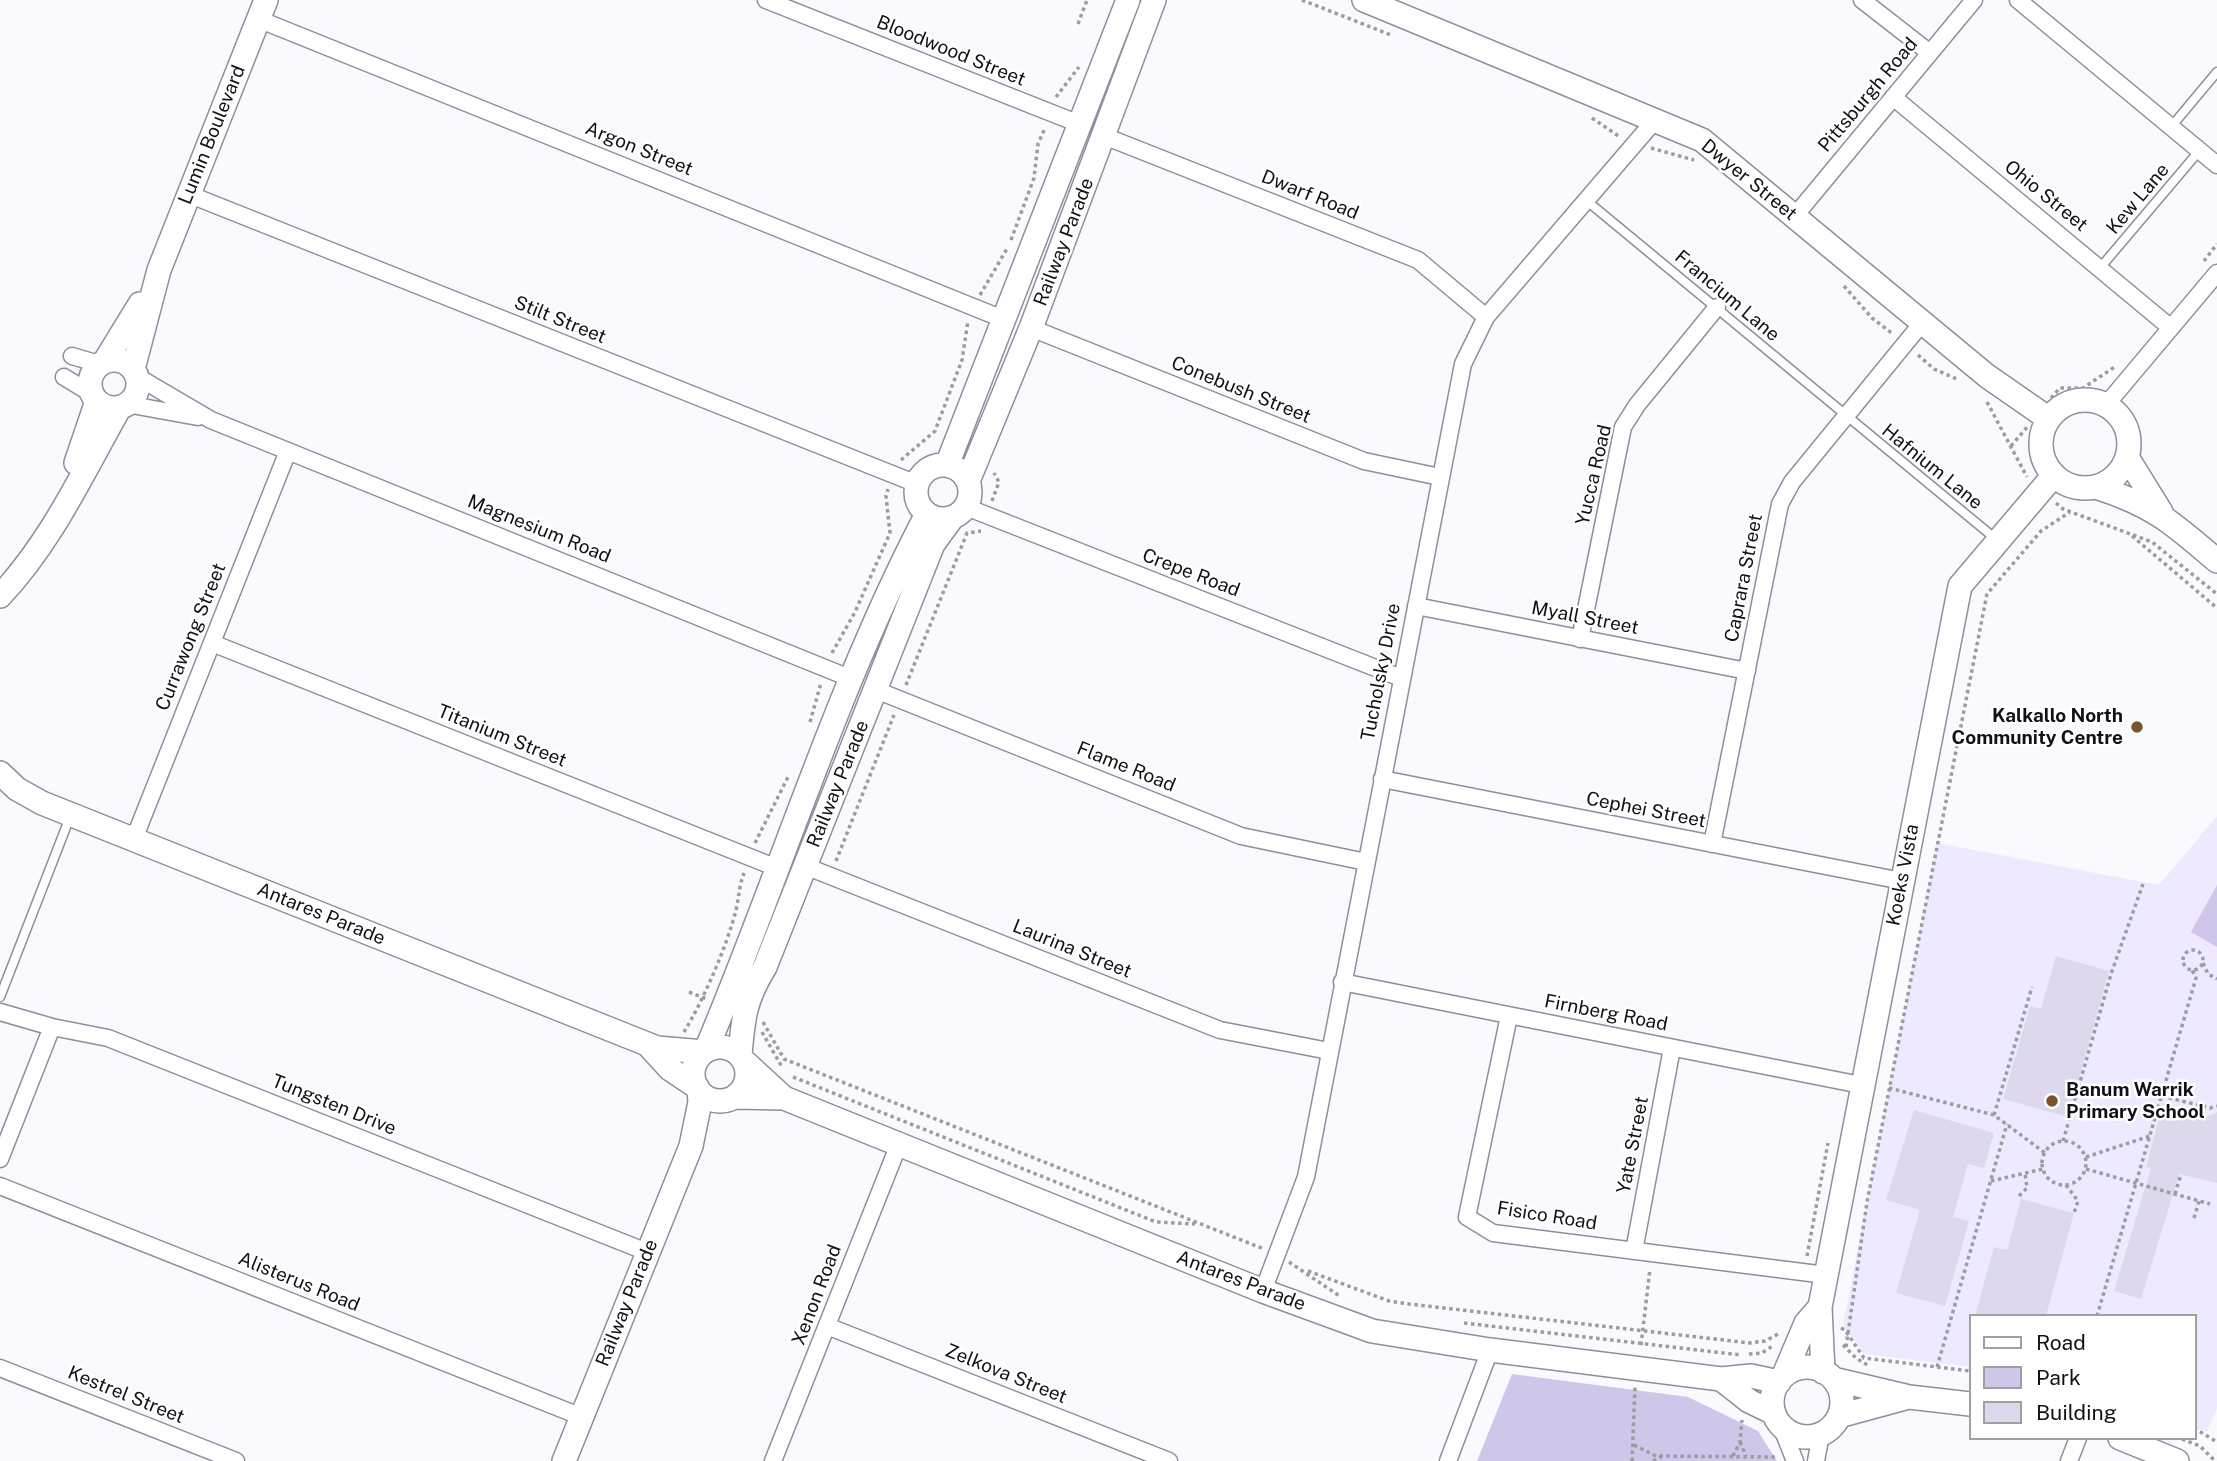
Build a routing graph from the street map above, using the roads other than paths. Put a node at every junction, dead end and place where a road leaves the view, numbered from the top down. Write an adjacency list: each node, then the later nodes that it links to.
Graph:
1 (766, 0): 13 (street, Bloodwood Street)
2 (1128, 0): 13 (street, Railway Parade)
3 (1154, 0): 15 (street, Railway Parade)
4 (1364, 0): 12 (street, Dwyer Street)
5 (1862, 0): 9 (street)
6 (1974, 0): 9 (street, Pittsburgh Road)
7 (2018, 0): 14 (street)
8 (262, 10): 18 (street, Lumin Boulevard); 26 (street, Argon Street)
9 (1930, 52): 11 (street, Pittsburgh Road)
10 (2217, 72): 14 (lane)
11 (1893, 97): 20 (street, Pittsburgh Road); 21 (street, Ohio Street)
12 (1656, 119): 19 (street, Tucholsky Drive); 20 (street, Dwyer Street)
13 (1082, 125): 26 (street, Railway Parade)
14 (2171, 127): 16 (street)
15 (1104, 136): 25 (street, Dwarf Road); 28 (street, Railway Parade)
16 (2200, 150): 17 (street); 21 (lane, Kew Lane)
17 (2217, 165)
18 (188, 194): 22 (street, Lumin Boulevard); 46 (street, Stilt Street)
19 (1587, 201): 24 (lane, Francium Lane); 25 (street, Tucholsky Drive)
20 (1794, 217): 27 (street, Dwyer Street)
21 (2100, 268): 29 (street, Ohio Street)
22 (159, 270): 31 (street, Lumin Boulevard); 32 (street, Lumin Boulevard)
23 (2217, 272): 29 (street)
24 (1717, 307): 38 (lane, Francium Lane); 56 (street, Yucca Road)
25 (1486, 317): 44 (street, Tucholsky Drive)
26 (1003, 319): 42 (street, Railway Parade)
27 (1922, 323): 37 (street, Dwyer Street); 38 (street, Caprara Street)
28 (1031, 328): 44 (street, Conebush Street); 45 (street, Railway Parade)
29 (2171, 328): 36 (street)
30 (72, 356): 31 (street)
31 (102, 363): 32 (street); 34 (street)
32 (135, 372): 35 (street); 39 (street, Magnesium Road)
33 (64, 377): 34 (street)
34 (94, 397): 35 (street); 51 (street)
35 (123, 405): 39 (street, Magnesium Road); 51 (street)
36 (2106, 405): 37 (street); 41 (street)
37 (2044, 416): 43 (street)
38 (1846, 418): 52 (lane, Hafnium Lane); 58 (street, Caprara Street)
39 (211, 420): 40 (street, Magnesium Road)
40 (288, 451): 57 (street, Currawong Street); 60 (street, Magnesium Road)
41 (2127, 457): 47 (street); 50 (street)
42 (947, 465): 45 (street); 46 (street)
43 (2054, 475): 47 (street); 52 (street, Koeks Vista)
44 (1440, 477): 55 (street, Tucholsky Drive)
45 (968, 481): 48 (street)
46 (917, 484): 49 (street)
47 (2096, 487): 50 (street)
48 (959, 512): 49 (street); 59 (street, Crepe Road); 61 (street, Railway Parade)
49 (927, 514): 60 (street, Railway Parade)
50 (2162, 514): 53 (street)
51 (58, 519): 54 (street)
52 (1998, 541): 70 (street, Koeks Vista)
53 (2217, 561)
54 (0, 596)
55 (1416, 606): 56 (street, Myall Street); 59 (street, Tucholsky Drive)
56 (1580, 639): 58 (street, Myall Street)
57 (212, 643): 65 (street, Currawong Street); 69 (street, Titanium Street)
58 (1746, 671): 66 (street, Caprara Street)
59 (1401, 678): 63 (street, Tucholsky Drive)
60 (852, 679): 69 (street, Railway Parade)
61 (876, 690): 67 (street, Flame Road); 68 (street, Railway Parade)
62 (0, 774): 64 (street, Antares Parade)
63 (1382, 779): 66 (street, Cephei Street); 67 (street, Tucholsky Drive)
64 (71, 814): 65 (street, Antares Parade); 72 (lane)
65 (134, 839): 77 (street, Antares Parade)
66 (1712, 844): 70 (street, Cephei Street)
67 (1366, 862): 71 (street, Tucholsky Drive)
68 (805, 866): 74 (street, Railway Parade); 80 (street, Laurina Street)
69 (777, 868): 74 (street, Railway Parade)
70 (1902, 881): 82 (street, Koeks Vista)
71 (1342, 982): 75 (street, Firnberg Road); 80 (street, Tucholsky Drive)
72 (0, 997)
73 (0, 1012): 76 (street, Tungsten Drive)
74 (732, 1016): 79 (street, Railway Parade); 81 (street, Railway Parade)
75 (1509, 1016): 78 (street, Firnberg Road); 90 (street, Fisico Road)
76 (51, 1027): 88 (street); 91 (street, Tungsten Drive)
77 (648, 1045): 79 (street, Antares Parade); 84 (street, Antares Parade)
78 (1672, 1048): 82 (street, Firnberg Road); 90 (street, Yate Street)
79 (705, 1051): 81 (street); 84 (street)
80 (1329, 1051): 93 (street, Tucholsky Drive)
81 (743, 1059): 83 (street, Antares Parade); 85 (street)
82 (1861, 1085): 92 (street, Koeks Vista)
83 (788, 1087): 85 (street, Antares Parade); 86 (street, Antares Parade)
84 (698, 1089): 85 (street); 87 (street, Railway Parade)
85 (732, 1098): 87 (street, Railway Parade)
86 (899, 1144): 93 (street, Antares Parade); 95 (street, Xenon Road)
87 (691, 1146): 91 (street, Railway Parade)
88 (0, 1159)
89 (0, 1185): 104 (street, Alisterus Road)
90 (1634, 1251): 92 (street, Fisico Road)
91 (648, 1252): 104 (street, Railway Parade)
92 (1826, 1275): 94 (street, Koeks Vista)
93 (1264, 1291): 96 (street, Antares Parade)
94 (1814, 1323): 98 (street, Koeks Vista); 100 (street, Koeks Vista)
95 (827, 1326): 111 (street, Xenon Road); 112 (street, Zelkova Street)
96 (1490, 1350): 99 (street, Antares Parade); 113 (street)
97 (0, 1368): 109 (street, Kestrel Street)
98 (1830, 1376): 100 (street); 101 (street); 103 (street, Koeks Vista)
99 (1721, 1379): 100 (street, Antares Parade); 105 (street)
100 (1782, 1379): 105 (street, Koeks Vista)
101 (1909, 1397): 102 (street); 103 (street)
102 (1968, 1404)
103 (1839, 1416): 106 (street)
104 (582, 1417): 110 (street, Railway Parade)
105 (1777, 1419): 106 (street); 114 (street)
106 (1821, 1434): 115 (street)
107 (2077, 1440): 116 (street)
108 (2125, 1440): 117 (street)
109 (236, 1461)
110 (564, 1461)
111 (774, 1461)
112 (1169, 1461)
113 (1448, 1461)
114 (1795, 1461)
115 (1816, 1461)
116 (2069, 1461)
117 (2177, 1461)

